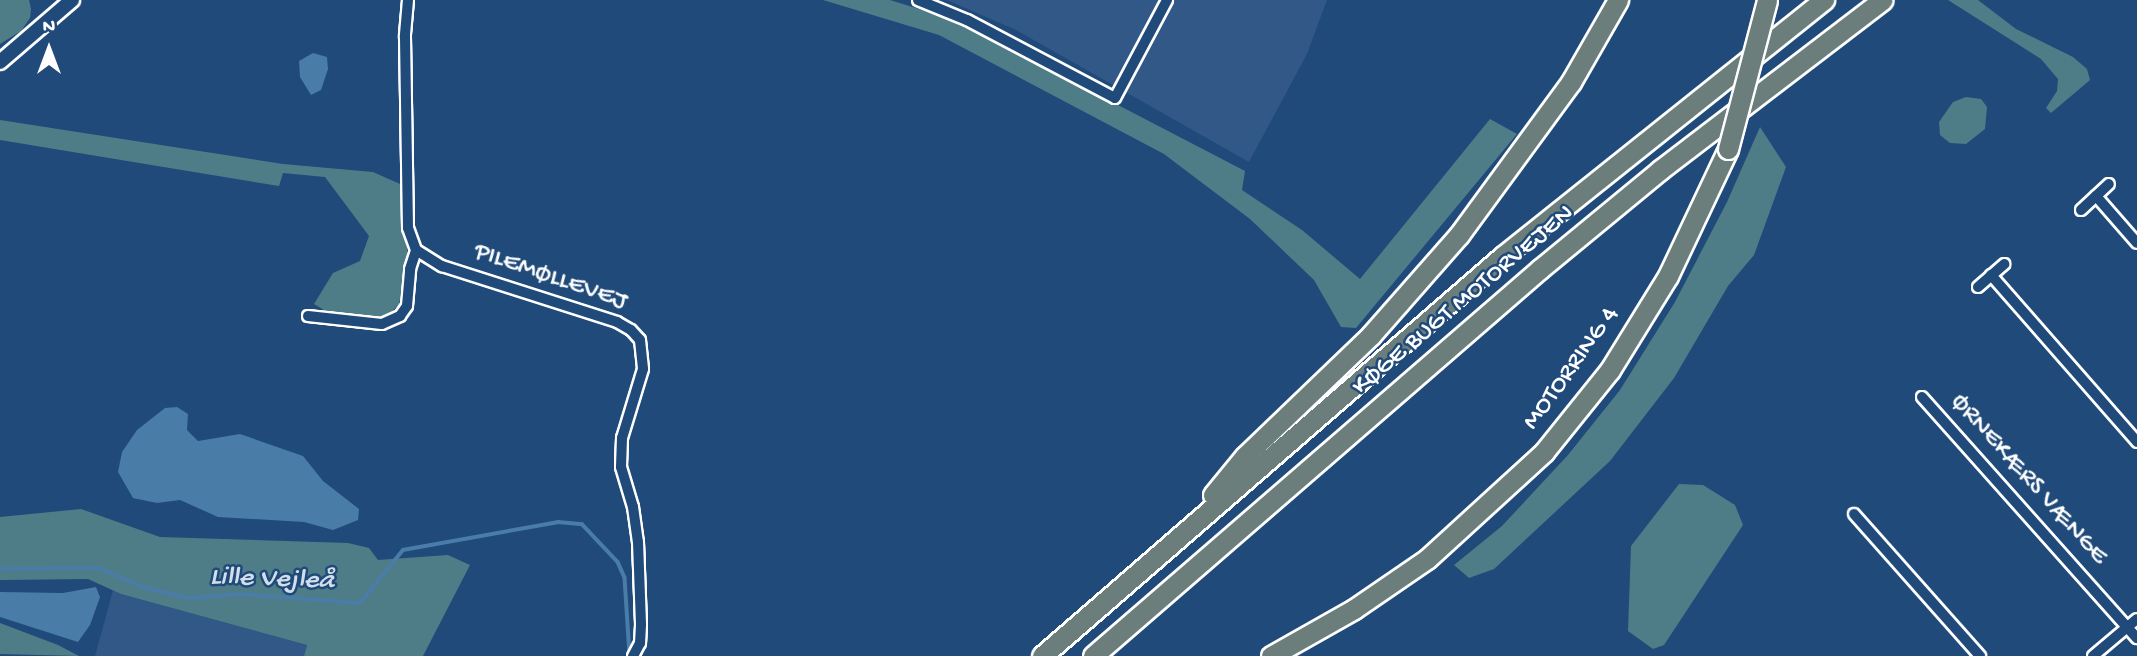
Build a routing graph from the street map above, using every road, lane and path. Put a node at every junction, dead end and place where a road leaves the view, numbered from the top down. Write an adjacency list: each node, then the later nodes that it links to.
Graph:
1 (72, 0): 9 (street)
2 (408, 0): 14 (street)
3 (918, 0): 4 (street)
4 (1167, 0)
5 (1618, 0): 22 (highway)
6 (1767, 0): 28 (highway, MOTORRING 4, bridge)
7 (1824, 0): 22 (highway, KØGE BUGT MOTORVEJEN)
8 (1882, 0): 27 (highway, KØGE BUGT MOTORVEJEN)
9 (0, 62)
10 (2109, 184): 11 (street)
11 (2096, 196): 12 (street); 13 (street)
12 (2081, 210)
13 (2137, 243)
14 (416, 250): 18 (street); 25 (street, PILEMØLLEVEJ)
15 (2004, 264): 16 (street)
16 (1991, 275): 17 (street); 20 (street)
17 (1978, 287)
18 (308, 316)
19 (1922, 397): 23 (street, ØRNEKÆRS VÆNGE)
20 (2137, 442)
21 (1854, 514): 29 (street)
22 (1182, 533): 26 (highway, KØGE BUGT MOTORVEJEN)
23 (2132, 622): 24 (street, ØRNEKÆRS VÆNGE); 30 (street)
24 (2137, 638)
25 (633, 656)
26 (1042, 656)
27 (1093, 656)
28 (1271, 656)
29 (1980, 656)
30 (2093, 656)

